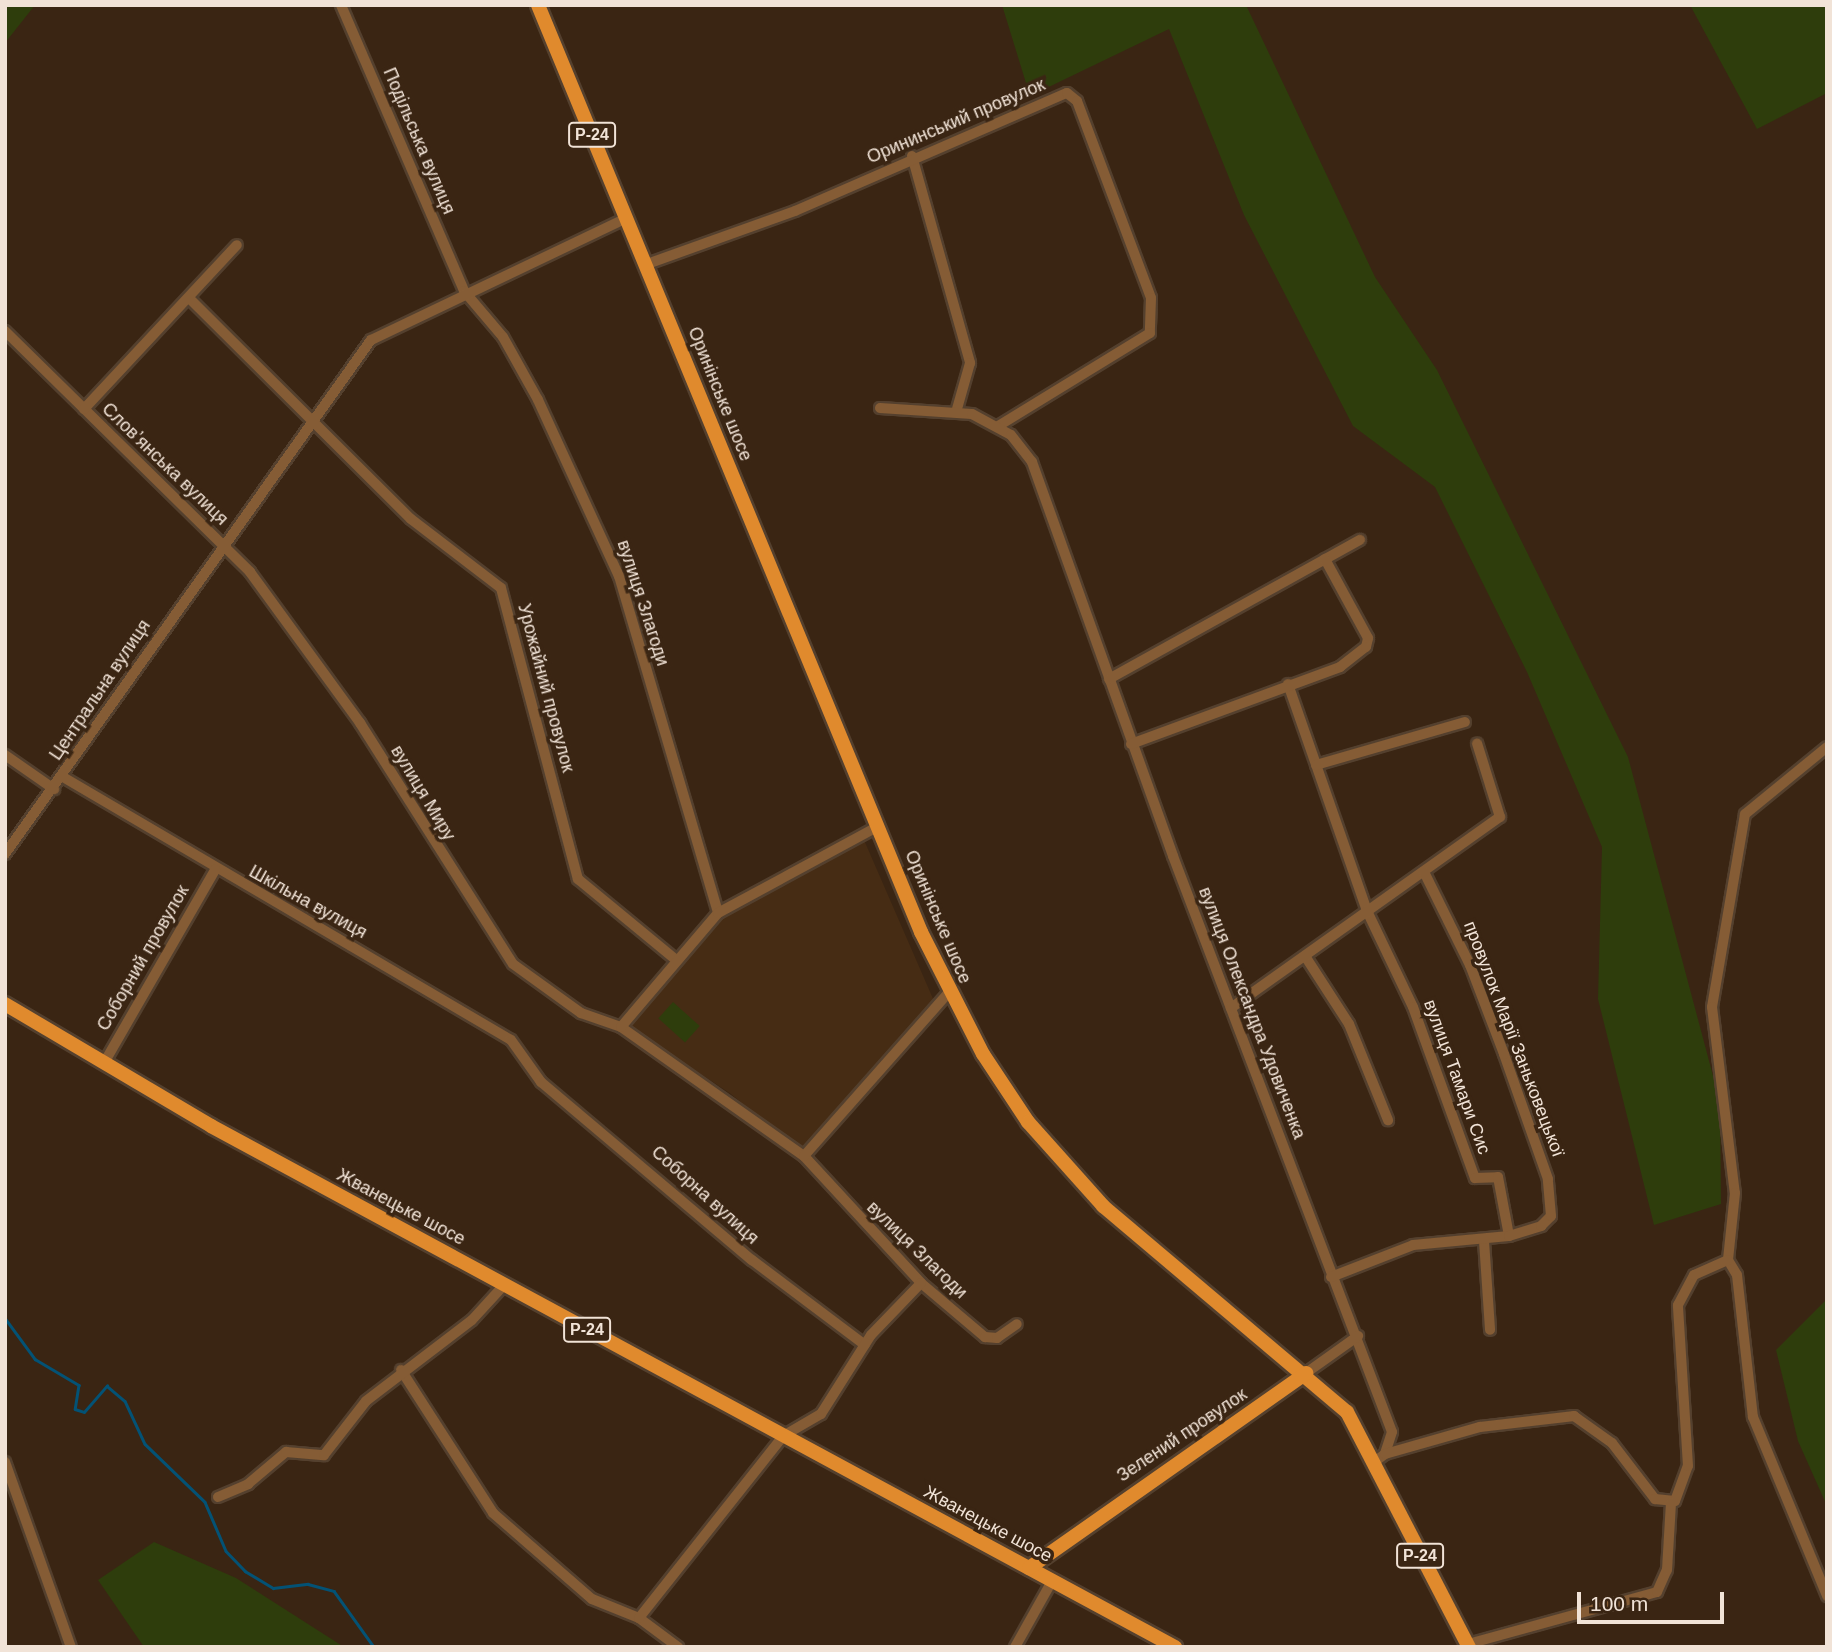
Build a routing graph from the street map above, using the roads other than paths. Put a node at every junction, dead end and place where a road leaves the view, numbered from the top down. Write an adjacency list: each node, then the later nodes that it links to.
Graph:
1 (341, 5): 7 (street, Подільська вулиця)
2 (538, 5): 4 (main road, Р-24)
3 (912, 156): 6 (street, Орининський провулок); 11 (street); 14 (street, Орининський провулок)
4 (627, 218): 6 (main road, Р-24); 7 (street, Центральна вулиця)
5 (237, 245): 8 (street, Словʼянська вулиця)
6 (647, 264): 28 (main road, Оринінське шосе / Р-24)
7 (464, 291): 13 (street, Центральна вулиця); 33 (street, вулиця Злагоди)
8 (191, 300): 12 (street, Словʼянська вулиця); 13 (street)
9 (5, 331): 12 (street, Словʼянська вулиця)
10 (880, 408): 11 (street, вулиця Олександра Удовиченка)
11 (957, 409): 14 (street, вулиця Олександра Удовиченка)
12 (84, 410): 16 (street, Словʼянська вулиця)
13 (314, 422): 16 (street, Центральна вулиця); 35 (street, Урожайний провулок)
14 (998, 426): 18 (street, вулиця Олександра Удовиченка)
15 (1360, 540): 17 (street)
16 (222, 544): 26 (street, Центральна вулиця); 39 (street, вулиця Миру)
17 (1325, 559): 18 (street); 19 (street)
18 (1109, 679): 22 (street, вулиця Олександра Удовиченка)
19 (1288, 684): 22 (street); 25 (street)
20 (1465, 722): 25 (street)
21 (1477, 743): 31 (street)
22 (1131, 744): 38 (street, вулиця Олександра Удовиченка)
23 (1827, 747): 46 (street)
24 (5, 755): 27 (street)
25 (1316, 765): 32 (street)
26 (62, 777): 27 (street, Центральна вулиця); 30 (street, Шкільна вулиця)
27 (54, 789): 29 (street, Центральна вулиця)
28 (879, 826): 33 (street); 36 (main road, Оринінське шосе / Р-24)
29 (5, 854)
30 (215, 870): 40 (street, Соборний провулок); 41 (street, Шкільна вулиця)
31 (1424, 872): 32 (street); 44 (street, провулок Марії Заньковецької)
32 (1367, 911): 34 (street); 44 (street, вулиця Тамари Сис)
33 (718, 913): 35 (street)
34 (1305, 956): 38 (street); 42 (street)
35 (674, 958): 39 (street)
36 (948, 992): 43 (street); 55 (main road, Оринінське шосе / Р-24)
37 (5, 1004): 40 (main road, Жванецьке шосе / Р-24)
38 (1231, 1008): 47 (street, вулиця Олександра Удовиченка)
39 (621, 1027): 43 (street, вулиця Злагоди)
40 (104, 1063): 49 (main road, Жванецьке шосе / Р-24)
41 (528, 1065): 53 (street, Соборна вулиця)
42 (1388, 1120)
43 (804, 1156): 48 (street, вулиця Злагоди)
44 (1509, 1236): 45 (street)
45 (1484, 1241): 47 (street); 51 (street)
46 (1728, 1260): 61 (street); 64 (street)
47 (1331, 1277): 52 (street, вулиця Олександра Удовиченка)
48 (921, 1283): 50 (street, вулиця Злагоди); 53 (street)
49 (504, 1285): 54 (street); 56 (main road, Жванецьке шосе / Р-24)
50 (1017, 1324)
51 (1490, 1330)
52 (1358, 1336): 55 (street, Зелений провулок); 57 (street, вулиця Олександра Удовиченка)
53 (865, 1345): 56 (street)
54 (401, 1370): 60 (street); 65 (street)
55 (1306, 1373): 59 (main road, Оринінське шосе / Р-24); 62 (main road, Зелений провулок)
56 (783, 1436): 62 (main road, Жванецьке шосе / Р-24); 65 (street)
57 (1385, 1454): 59 (street); 61 (street)
58 (5, 1462): 67 (street)
59 (1373, 1463): 66 (main road, Р-24)
60 (218, 1497)
61 (1671, 1502): 66 (street)
62 (1030, 1569): 63 (main road, Жванецьке шосе / Р-24)
63 (1052, 1581): 69 (street); 70 (main road, Жванецьке шосе / Р-24)
64 (1827, 1596)
65 (639, 1618): 68 (street)
66 (1469, 1645)
67 (71, 1647)
68 (678, 1647)
69 (1015, 1647)
70 (1175, 1647)

